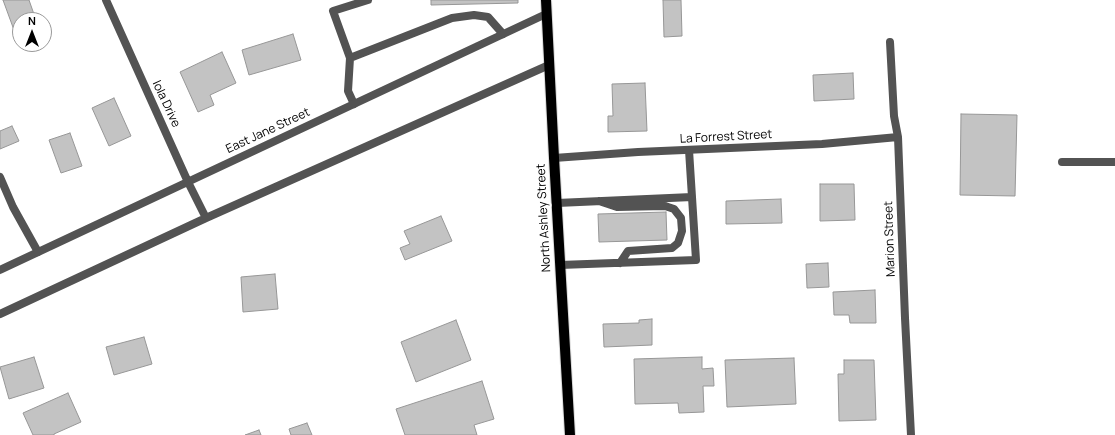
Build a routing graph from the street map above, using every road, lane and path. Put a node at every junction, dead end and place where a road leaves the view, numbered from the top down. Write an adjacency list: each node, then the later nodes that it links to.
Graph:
1 (106, 0): 16 (street, Iola Drive)
2 (368, 0): 7 (street)
3 (546, 0): 4 (main road, North Ashley Street)
4 (546, 14): 5 (street, East Jane Street); 8 (main road, North Ashley Street)
5 (503, 34): 7 (street); 9 (street, East Jane Street)
6 (890, 42): 10 (street, Marion Street)
7 (350, 58): 9 (street)
8 (549, 65): 12 (main road, North Ashley Street); 20 (street)
9 (354, 104): 16 (street, East Jane Street)
10 (898, 137): 11 (street, La Forrest Street); 27 (street, Marion Street)
11 (689, 150): 12 (street, La Forrest Street); 17 (street)
12 (554, 158): 19 (main road, North Ashley Street)
13 (1062, 162): 14 (street)
14 (1115, 162)
15 (0, 177): 21 (street)
16 (188, 182): 20 (street, Iola Drive); 21 (street, East Jane Street)
17 (692, 196): 18 (street); 22 (street)
18 (599, 201): 19 (street); 22 (street)
19 (557, 203): 23 (main road, North Ashley Street)
20 (206, 218): 25 (street)
21 (38, 252): 24 (street, East Jane Street)
22 (620, 263): 23 (street)
23 (560, 265): 26 (main road, North Ashley Street)
24 (0, 270)
25 (0, 314)
26 (570, 435)
27 (911, 435)

